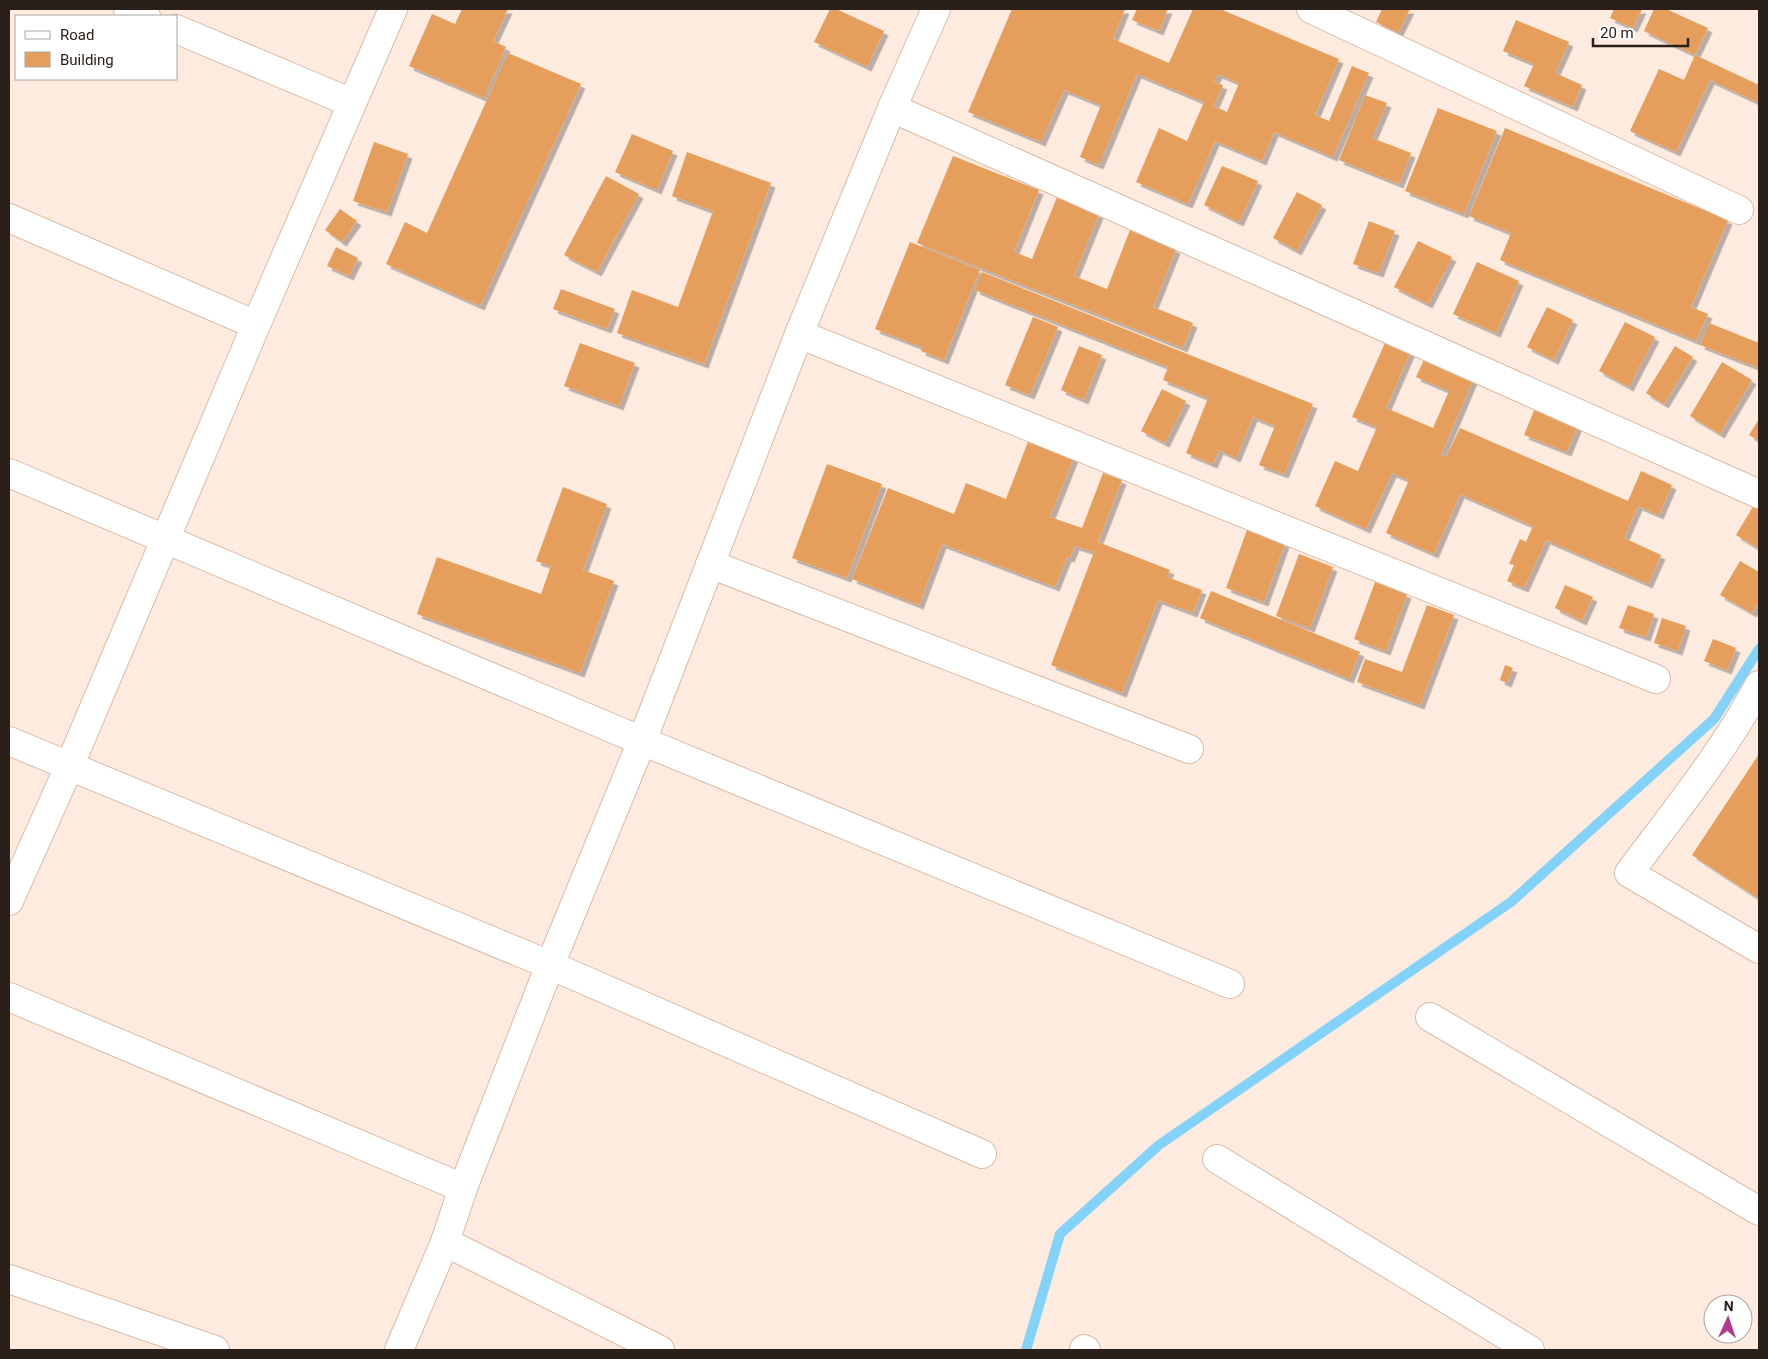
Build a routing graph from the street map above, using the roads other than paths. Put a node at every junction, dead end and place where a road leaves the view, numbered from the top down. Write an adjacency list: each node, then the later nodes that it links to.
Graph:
1 (128, 9): 5 (street)
2 (393, 9): 7 (street)
3 (936, 9): 8 (street)
4 (1310, 9): 9 (street)
5 (143, 15)
6 (178, 30): 7 (street)
7 (352, 103): 11 (street)
8 (892, 108): 12 (street); 14 (street)
9 (1740, 210)
10 (9, 218): 11 (street)
11 (256, 325): 15 (street)
12 (799, 334): 16 (street); 17 (street)
13 (9, 473): 15 (street)
14 (1759, 494)
15 (165, 539): 21 (street); 23 (street)
16 (710, 564): 21 (street); 22 (street)
17 (1656, 679)
18 (1759, 684): 19 (street)
19 (1753, 713): 25 (street)
20 (9, 741): 23 (street)
21 (642, 741): 26 (street); 27 (street)
22 (1189, 748)
23 (69, 767): 24 (street); 26 (street)
24 (9, 901)
25 (1759, 949)
26 (550, 966): 30 (street); 32 (street)
27 (1230, 984)
28 (9, 997): 32 (street)
29 (1430, 1017): 33 (street)
30 (982, 1154)
31 (1217, 1159): 39 (street)
32 (463, 1188): 34 (street)
33 (1759, 1211)
34 (445, 1242): 37 (street); 38 (street)
35 (9, 1279): 36 (street)
36 (214, 1350)
37 (399, 1350)
38 (660, 1350)
39 (1530, 1350)

